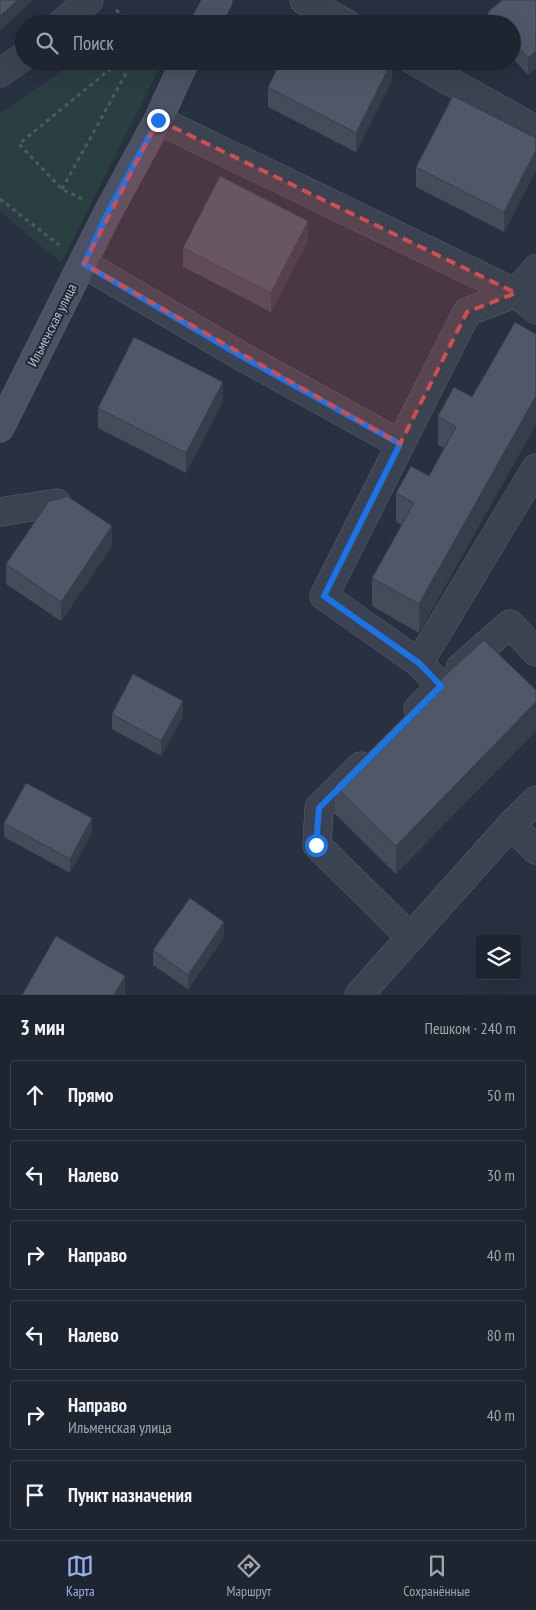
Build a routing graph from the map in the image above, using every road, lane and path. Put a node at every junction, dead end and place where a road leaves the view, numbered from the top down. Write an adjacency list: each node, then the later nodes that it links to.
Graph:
1 (218, 0): 6 (main road)
2 (304, 0): 7 (street)
3 (100, 3): 4 (street); 5 (path)
4 (78, 15)
5 (119, 15)
6 (210, 15)
7 (330, 15)
8 (15, 62): 13 (street)
9 (109, 70): 16 (path)
10 (128, 70): 16 (path)
11 (181, 70): 14 (main road, Ильменская улица)
12 (430, 70): 15 (street)
13 (0, 73)
14 (158, 120): 18 (main road, Ильменская улица); 21 (street)
15 (536, 130)
16 (62, 189): 18 (path)
17 (0, 199): 19 (path)
18 (107, 214): 19 (main road, Ильменская улица)
19 (84, 264): 22 (main road, Ильменская улица); 23 (street)
20 (536, 269): 21 (street)
21 (526, 302): 23 (street)
22 (0, 428)
23 (400, 444): 28 (street)
24 (536, 468): 28 (street)
25 (57, 503): 26 (street)
26 (0, 512)
27 (536, 652): 29 (street)
28 (419, 663): 29 (street)
29 (441, 686): 30 (street)
30 (400, 726)
31 (380, 747): 35 (street)
32 (536, 800): 33 (street)
33 (511, 825): 34 (street); 35 (street)
34 (536, 850)
35 (410, 937): 36 (street)
36 (359, 995)

